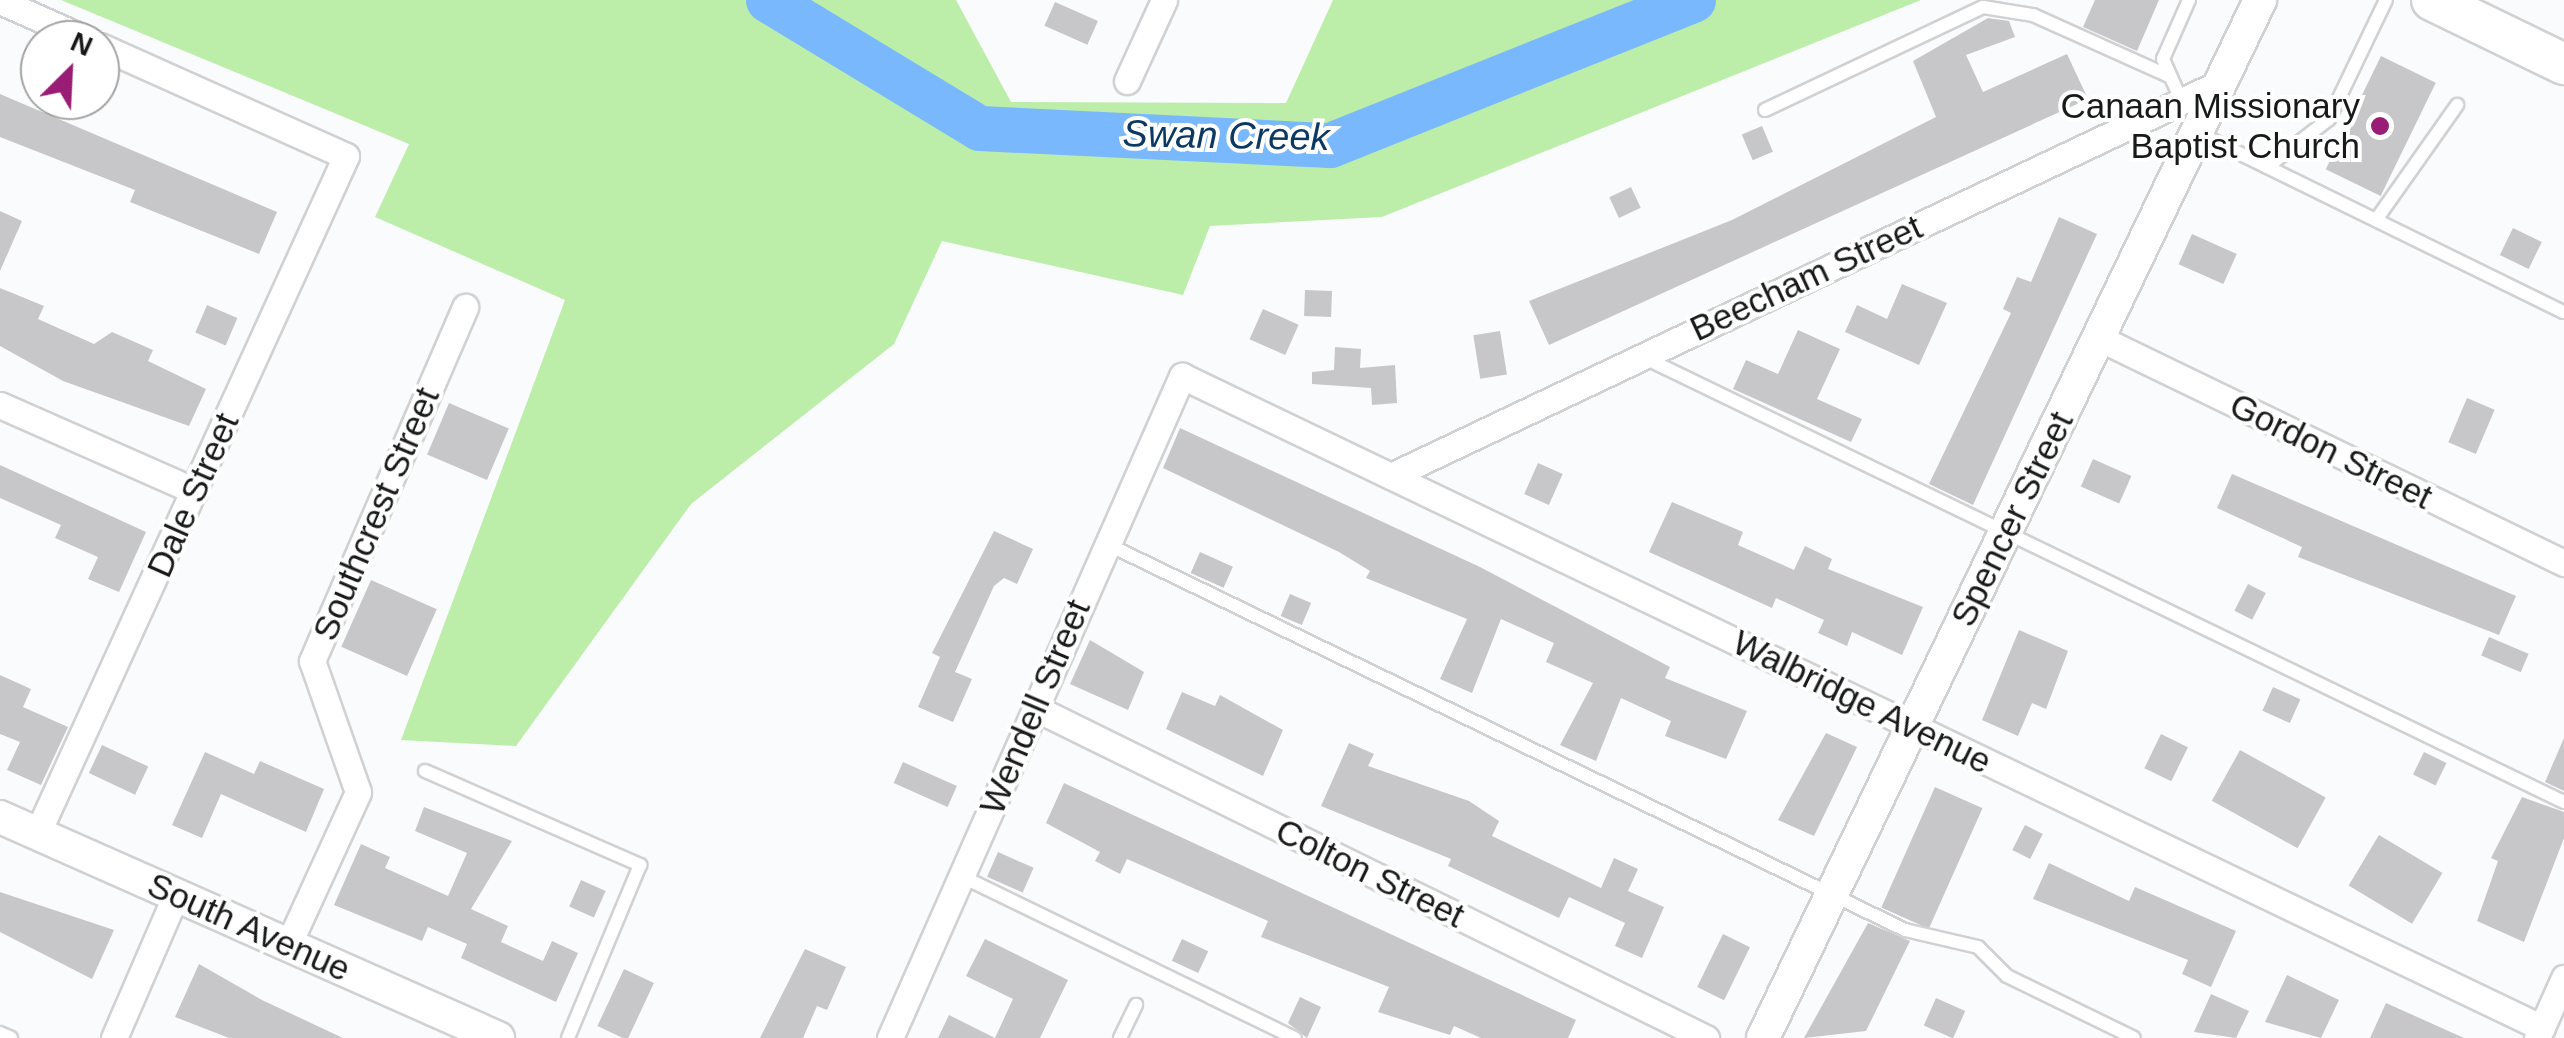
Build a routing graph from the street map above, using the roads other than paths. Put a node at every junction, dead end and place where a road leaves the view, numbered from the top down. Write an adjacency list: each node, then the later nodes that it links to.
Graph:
1 (1164, 0): 10 (street)
2 (2189, 0): 12 (lane)
3 (2386, 0): 16 (lane)
4 (2432, 0): 9 (main road)
5 (0, 1): 7 (street)
6 (2253, 2): 11 (street, Spencer Street)
7 (43, 20)
8 (120, 55): 25 (street, Dale Street)
9 (2564, 64)
10 (1127, 81)
11 (2222, 82): 12 (street, Beecham Street); 15 (street, Spencer Street)
12 (2176, 89): 14 (lane); 21 (street, Beecham Street)
13 (2457, 105): 17 (lane)
14 (1765, 110)
15 (2198, 133): 16 (lane); 20 (street, Spencer Street)
16 (2267, 166): 17 (lane)
17 (2376, 220): 19 (lane)
18 (465, 307): 38 (street, Southcrest Street)
19 (2564, 312)
20 (2099, 338): 26 (street, Spencer Street); 28 (street, Gordon Street)
21 (1641, 356): 24 (street, Beecham Street); 26 (lane)
22 (1182, 376): 24 (street, Walbridge Avenue); 27 (street, Wendell Street)
23 (0, 405): 25 (street)
24 (1391, 476): 30 (street, Walbridge Avenue)
25 (195, 491): 34 (street, Dale Street)
26 (2007, 531): 30 (street, Spencer Street); 32 (lane)
27 (1105, 543): 29 (street, Wendell Street); 37 (lane)
28 (2564, 563)
29 (1035, 708): 35 (street, Wendell Street); 50 (street, Colton Street)
30 (1912, 726): 37 (street, Spencer Street); 41 (street, Walbridge Avenue)
31 (425, 771): 46 (lane)
32 (2564, 802)
33 (0, 817): 34 (street, South Avenue)
34 (37, 834): 36 (street, South Avenue)
35 (961, 876): 47 (street, Wendell Street); 49 (lane)
36 (176, 895): 38 (street, South Avenue); 44 (street)
37 (1833, 895): 51 (street, Spencer Street); 52 (lane)
38 (289, 943): 45 (street, South Avenue)
39 (2564, 978): 41 (street)
40 (1136, 1005): 48 (lane)
41 (2547, 1031)
42 (0, 1033): 43 (lane)
43 (11, 1038)
44 (114, 1038)
45 (496, 1038)
46 (568, 1038)
47 (890, 1038)
48 (1120, 1038)
49 (1295, 1038)
50 (1706, 1038)
51 (1763, 1038)
52 (2134, 1038)

